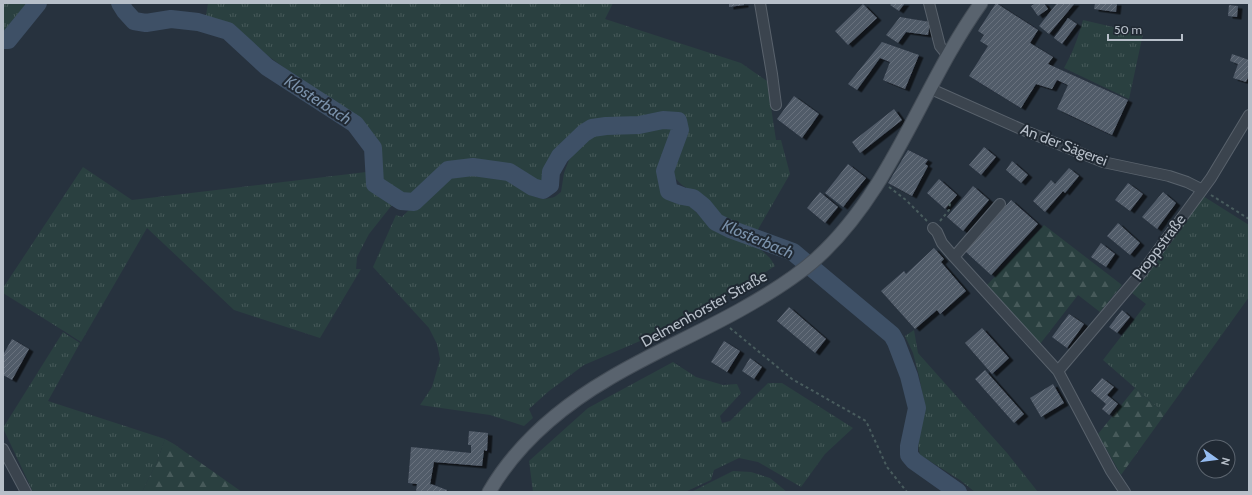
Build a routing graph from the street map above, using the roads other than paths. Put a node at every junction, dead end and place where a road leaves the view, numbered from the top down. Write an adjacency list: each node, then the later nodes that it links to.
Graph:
1 (760, 3): 6 (street)
2 (929, 3): 4 (street)
3 (981, 3): 4 (main road, Delmenhorster Straße)
4 (948, 56): 5 (main road, Delmenhorster Straße)
5 (931, 89): 8 (street, An der Sägerei); 15 (main road, Delmenhorster Straße)
6 (776, 104)
7 (1249, 115): 8 (street, Proppstraße)
8 (1202, 190): 12 (street, Proppstraße)
9 (1000, 204): 11 (street)
10 (934, 228): 11 (street)
11 (954, 257): 12 (street)
12 (1058, 371): 16 (street)
13 (3, 449): 14 (street)
14 (26, 492)
15 (489, 492)
16 (1125, 492)

